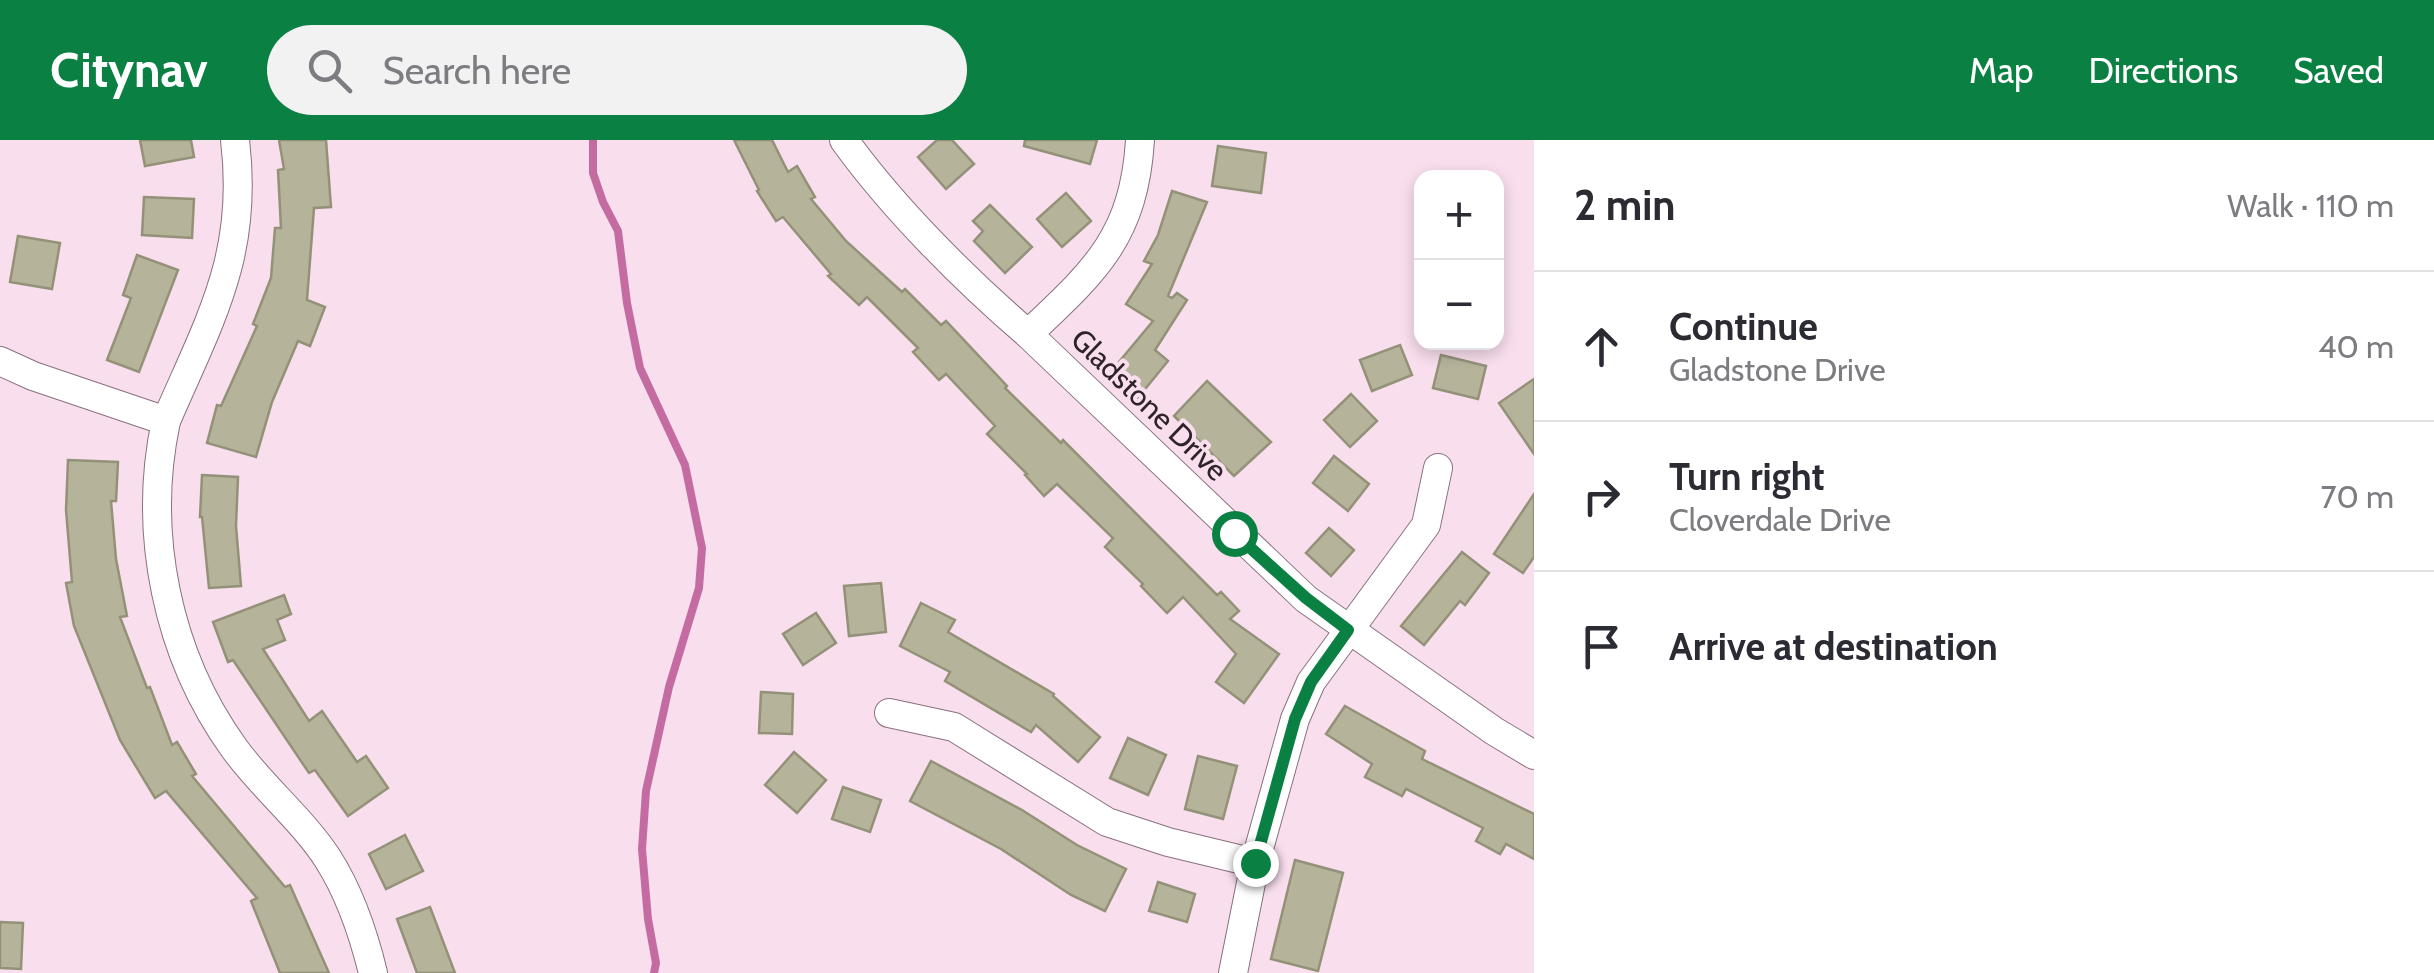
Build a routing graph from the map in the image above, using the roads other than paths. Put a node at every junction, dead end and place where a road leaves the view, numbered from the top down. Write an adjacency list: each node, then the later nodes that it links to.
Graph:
1 (234, 140): 6 (street)
2 (844, 140): 4 (street, Gladstone Drive)
3 (1140, 140): 4 (street)
4 (1028, 334): 8 (street, Gladstone Drive)
5 (0, 361): 6 (street)
6 (166, 420): 12 (street)
7 (1438, 468): 8 (street)
8 (1348, 630): 10 (street, Gladstone Drive); 11 (street)
9 (889, 713): 11 (street)
10 (1534, 755)
11 (1255, 863): 13 (street)
12 (373, 973)
13 (1233, 973)

